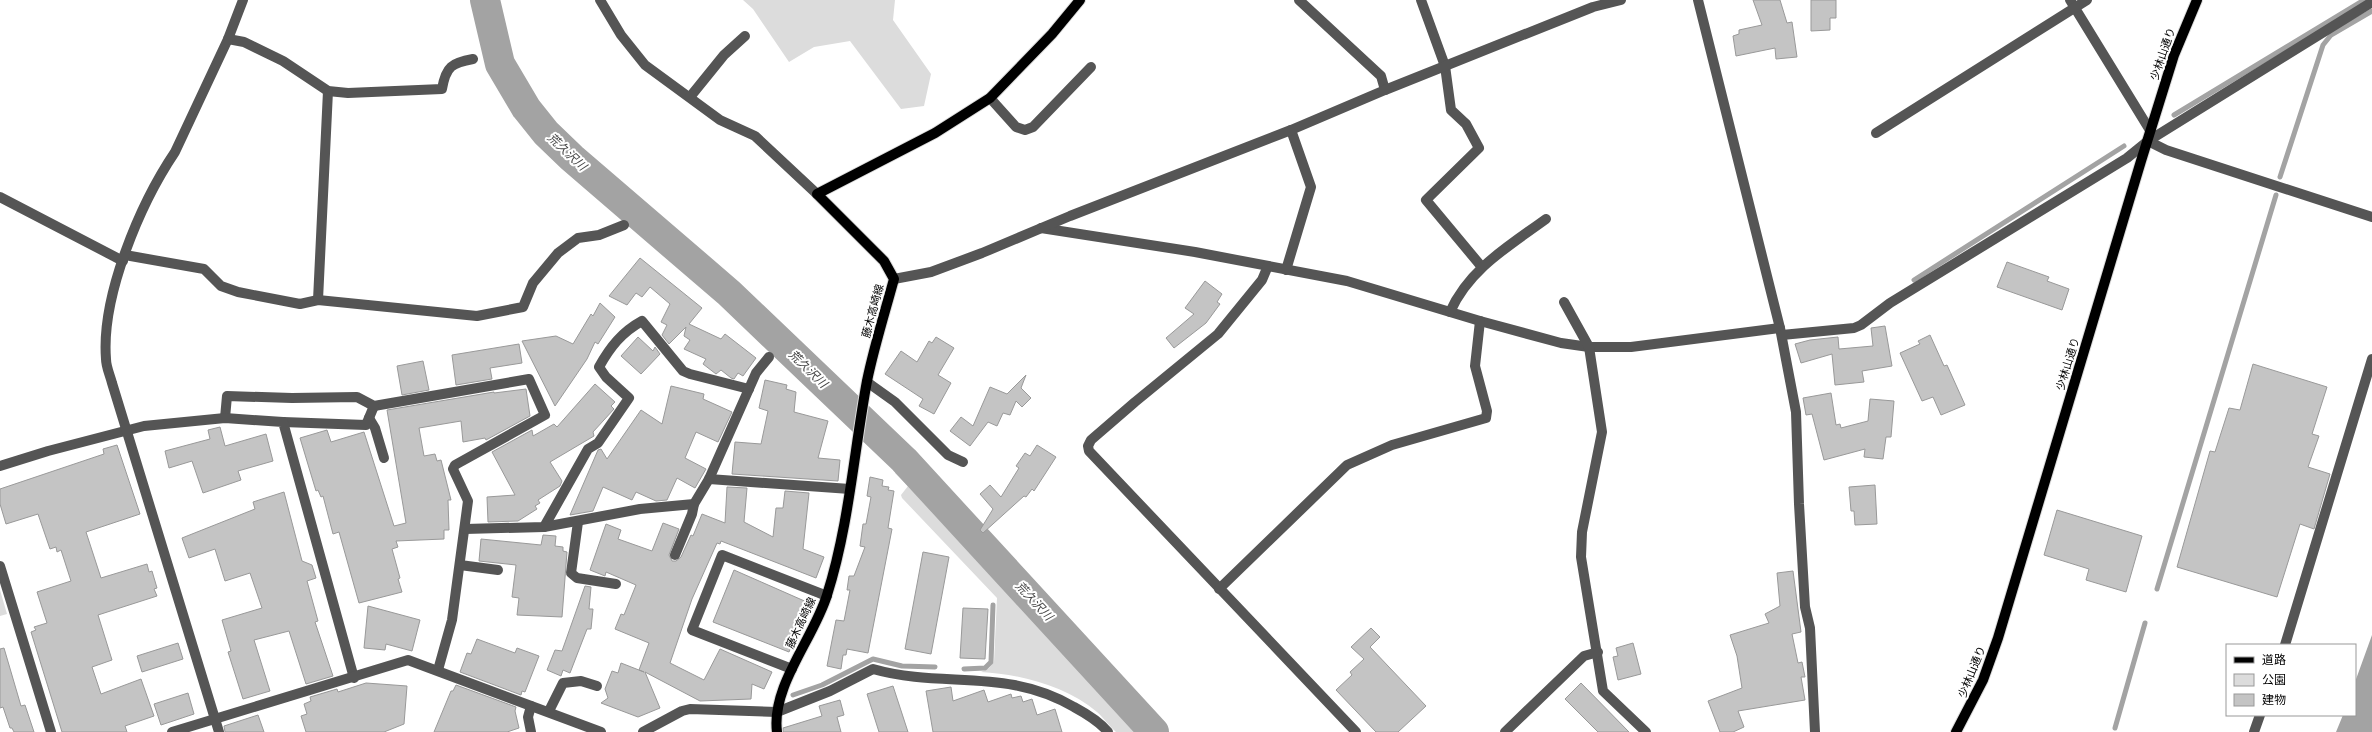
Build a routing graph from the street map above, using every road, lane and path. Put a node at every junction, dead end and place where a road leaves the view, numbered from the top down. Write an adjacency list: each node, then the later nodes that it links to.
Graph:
1 (242, 0): 13 (street)
2 (600, 0): 19 (street)
3 (1080, 0): 20 (main road)
4 (1299, 0): 17 (street)
5 (1421, 0): 16 (street)
6 (1622, 0): 16 (street)
7 (1698, 0): 39 (street)
8 (2087, 0): 11 (street)
9 (2196, 0): 23 (main road, 少林山通り)
10 (2372, 2): 23 (street)
11 (2073, 4): 22 (street); 23 (street)
12 (744, 36): 19 (street)
13 (228, 39): 18 (street); 30 (street)
14 (473, 59): 18 (street)
15 (1091, 66): 20 (street)
16 (1445, 66): 17 (street); 32 (street)
17 (1385, 90): 21 (street)
18 (328, 91): 35 (street)
19 (690, 97): 24 (street)
20 (990, 98): 24 (main road)
21 (1291, 130): 29 (street); 33 (street)
22 (1876, 133)
23 (2149, 136): 26 (street); 39 (street); 89 (main road, 少林山通り)
24 (817, 194): 34 (main road, 藤木高崎線)
25 (0, 197): 30 (street)
26 (2372, 217)
27 (1546, 219): 32 (street)
28 (624, 225): 35 (street)
29 (1041, 228): 31 (street); 34 (street)
30 (124, 258): 35 (street); 49 (street)
31 (1268, 266): 33 (street); 64 (street)
32 (1481, 266): 37 (street)
33 (1286, 270): 37 (street)
34 (894, 279): 43 (main road, 藤木高崎線)
35 (318, 300)
36 (1564, 302): 40 (street)
37 (1450, 312): 38 (street)
38 (1480, 321): 40 (street); 64 (street)
39 (1781, 332): 40 (street); 88 (street)
40 (1589, 347): 67 (street)
41 (768, 357): 44 (street)
42 (2372, 359): 66 (street)
43 (867, 387): 51 (street); 54 (main road, 藤木高崎線)
44 (749, 389): 53 (street); 57 (street)
45 (374, 406): 46 (street); 47 (street); 58 (street)
46 (225, 418): 48 (street); 49 (street)
47 (369, 418): 48 (street); 50 (street)
48 (283, 422): 70 (street)
49 (127, 430): 52 (street); 76 (street)
50 (384, 458)
51 (963, 462)
52 (0, 466)
53 (709, 478): 54 (street); 55 (street)
54 (850, 489): 65 (main road, 藤木高崎線)
55 (694, 504): 56 (street); 59 (street)
56 (578, 522): 57 (street); 63 (street)
57 (544, 527): 58 (street)
58 (465, 529): 60 (street)
59 (675, 555)
60 (460, 565): 62 (street); 69 (street)
61 (0, 566): 77 (street)
62 (498, 570)
63 (616, 584)
64 (1219, 589): 85 (street)
65 (827, 596): 68 (main road, 藤木高崎線); 68 (street)
66 (2285, 644)
67 (1598, 652): 86 (street); 87 (street)
68 (792, 669): 74 (main road, 藤木高崎線)
69 (438, 670): 70 (street); 72 (street)
70 (354, 678): 76 (street)
71 (597, 686): 73 (street)
72 (531, 706): 73 (street); 80 (street)
73 (549, 711): 81 (street)
74 (777, 712): 82 (street); 83 (main road, 藤木高崎線); 84 (street)
75 (2260, 716): 90 (street)
76 (215, 719): 78 (street); 79 (street)
77 (51, 732)
78 (172, 732)
79 (219, 732)
80 (531, 732)
81 (601, 732)
82 (643, 732)
83 (777, 732)
84 (1108, 732)
85 (1356, 732)
86 (1505, 732)
87 (1646, 732)
88 (1815, 732)
89 (1956, 732)
90 (2254, 732)

